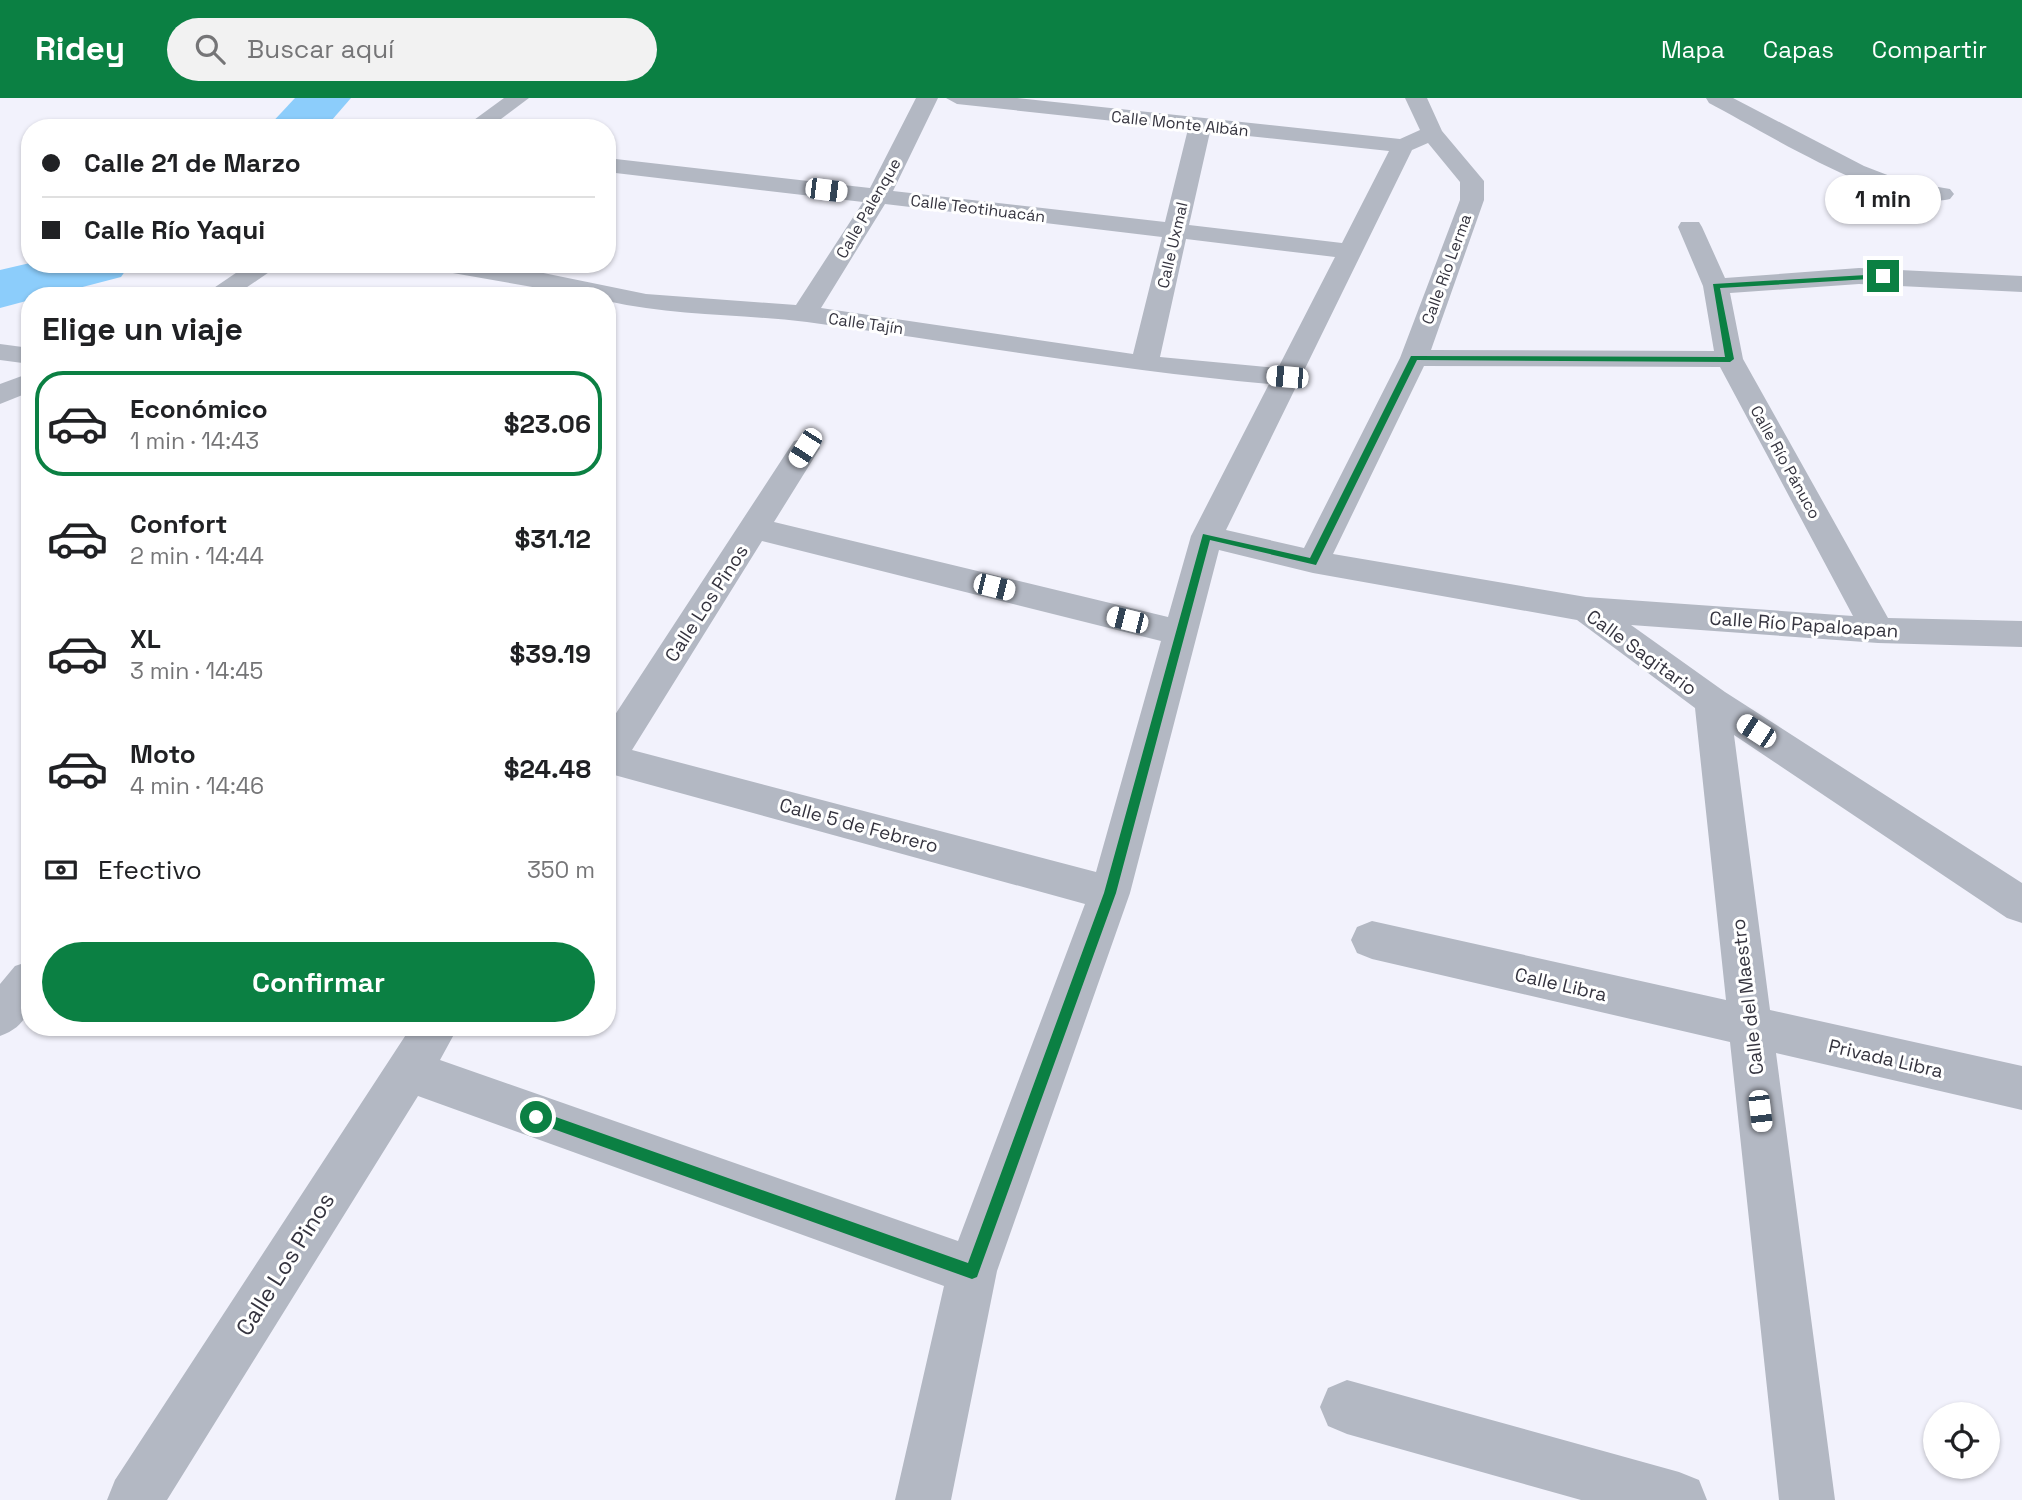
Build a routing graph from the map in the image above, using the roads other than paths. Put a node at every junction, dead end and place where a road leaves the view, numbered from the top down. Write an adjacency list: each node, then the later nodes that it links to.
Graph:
1 (518, 98): 6 (street)
2 (927, 98): 11 (street, Calle Palenque)
3 (957, 98): 7 (street, Calle Monte Albán)
4 (1416, 98): 8 (street, Calle Río Lerma)
5 (1717, 98): 10 (street)
6 (487, 119)
7 (1200, 126): 8 (street, Calle Monte Albán); 13 (street, Calle Uxmal)
8 (1417, 140): 14 (street); 25 (street, Calle Río Lerma)
9 (616, 165): 11 (street, Calle Teotihuacán)
10 (1942, 194)
11 (878, 197): 13 (street, Calle Teotihuacán); 22 (street, Calle Palenque)
12 (1690, 227): 18 (street, Calle Río Pánuco)
13 (1175, 232): 14 (street, Calle Teotihuacán); 27 (street, Calle Uxmal)
14 (1350, 251): 28 (street)
15 (253, 273): 19 (street)
16 (510, 273): 20 (street, Calle Tajín)
17 (2022, 284): 18 (street)
18 (1716, 286): 26 (street, Calle Río Pánuco)
19 (230, 287)
20 (583, 287)
21 (616, 295): 22 (street, Calle Tajín)
22 (804, 314): 27 (street, Calle Tajín)
23 (0, 352): 24 (street)
24 (21, 355)
25 (1414, 358): 26 (street); 34 (street, Calle Río Lerma)
26 (1730, 359): 36 (street, Calle Río Pánuco)
27 (1144, 364): 28 (street, Calle Tajín)
28 (1287, 377): 33 (street)
29 (21, 385): 30 (street)
30 (0, 395)
31 (805, 448): 32 (street, Calle Los Pinos)
32 (755, 528): 37 (street); 40 (street, Calle Los Pinos)
33 (1207, 536): 34 (street, Calle Sagitario); 37 (street)
34 (1313, 562): 35 (street, Calle Sagitario)
35 (1586, 609): 36 (street, Calle Río Papaloapan); 39 (street, Calle Sagitario)
36 (1878, 630): 38 (street, Calle Río Papaloapan)
37 (1181, 633): 42 (street)
38 (2022, 634)
39 (1712, 702): 43 (street, Calle Sagitario); 47 (street, Calle del Maestro)
40 (616, 744)
41 (616, 760): 42 (street, Calle 5 de Febrero)
42 (1110, 893): 51 (street)
43 (2022, 905)
44 (1372, 940): 47 (street, Calle Libra)
45 (21, 991): 46 (street)
46 (0, 1016)
47 (1750, 1027): 50 (street, Privada Libra); 56 (street, Calle del Maestro)
48 (430, 1036): 49 (street, Calle Los Pinos)
49 (408, 1071): 51 (street); 53 (street, Calle Los Pinos)
50 (2022, 1088)
51 (972, 1271): 54 (street)
52 (1347, 1407): 55 (street)
53 (135, 1500)
54 (923, 1500)
55 (1679, 1500)
56 (1807, 1500)

